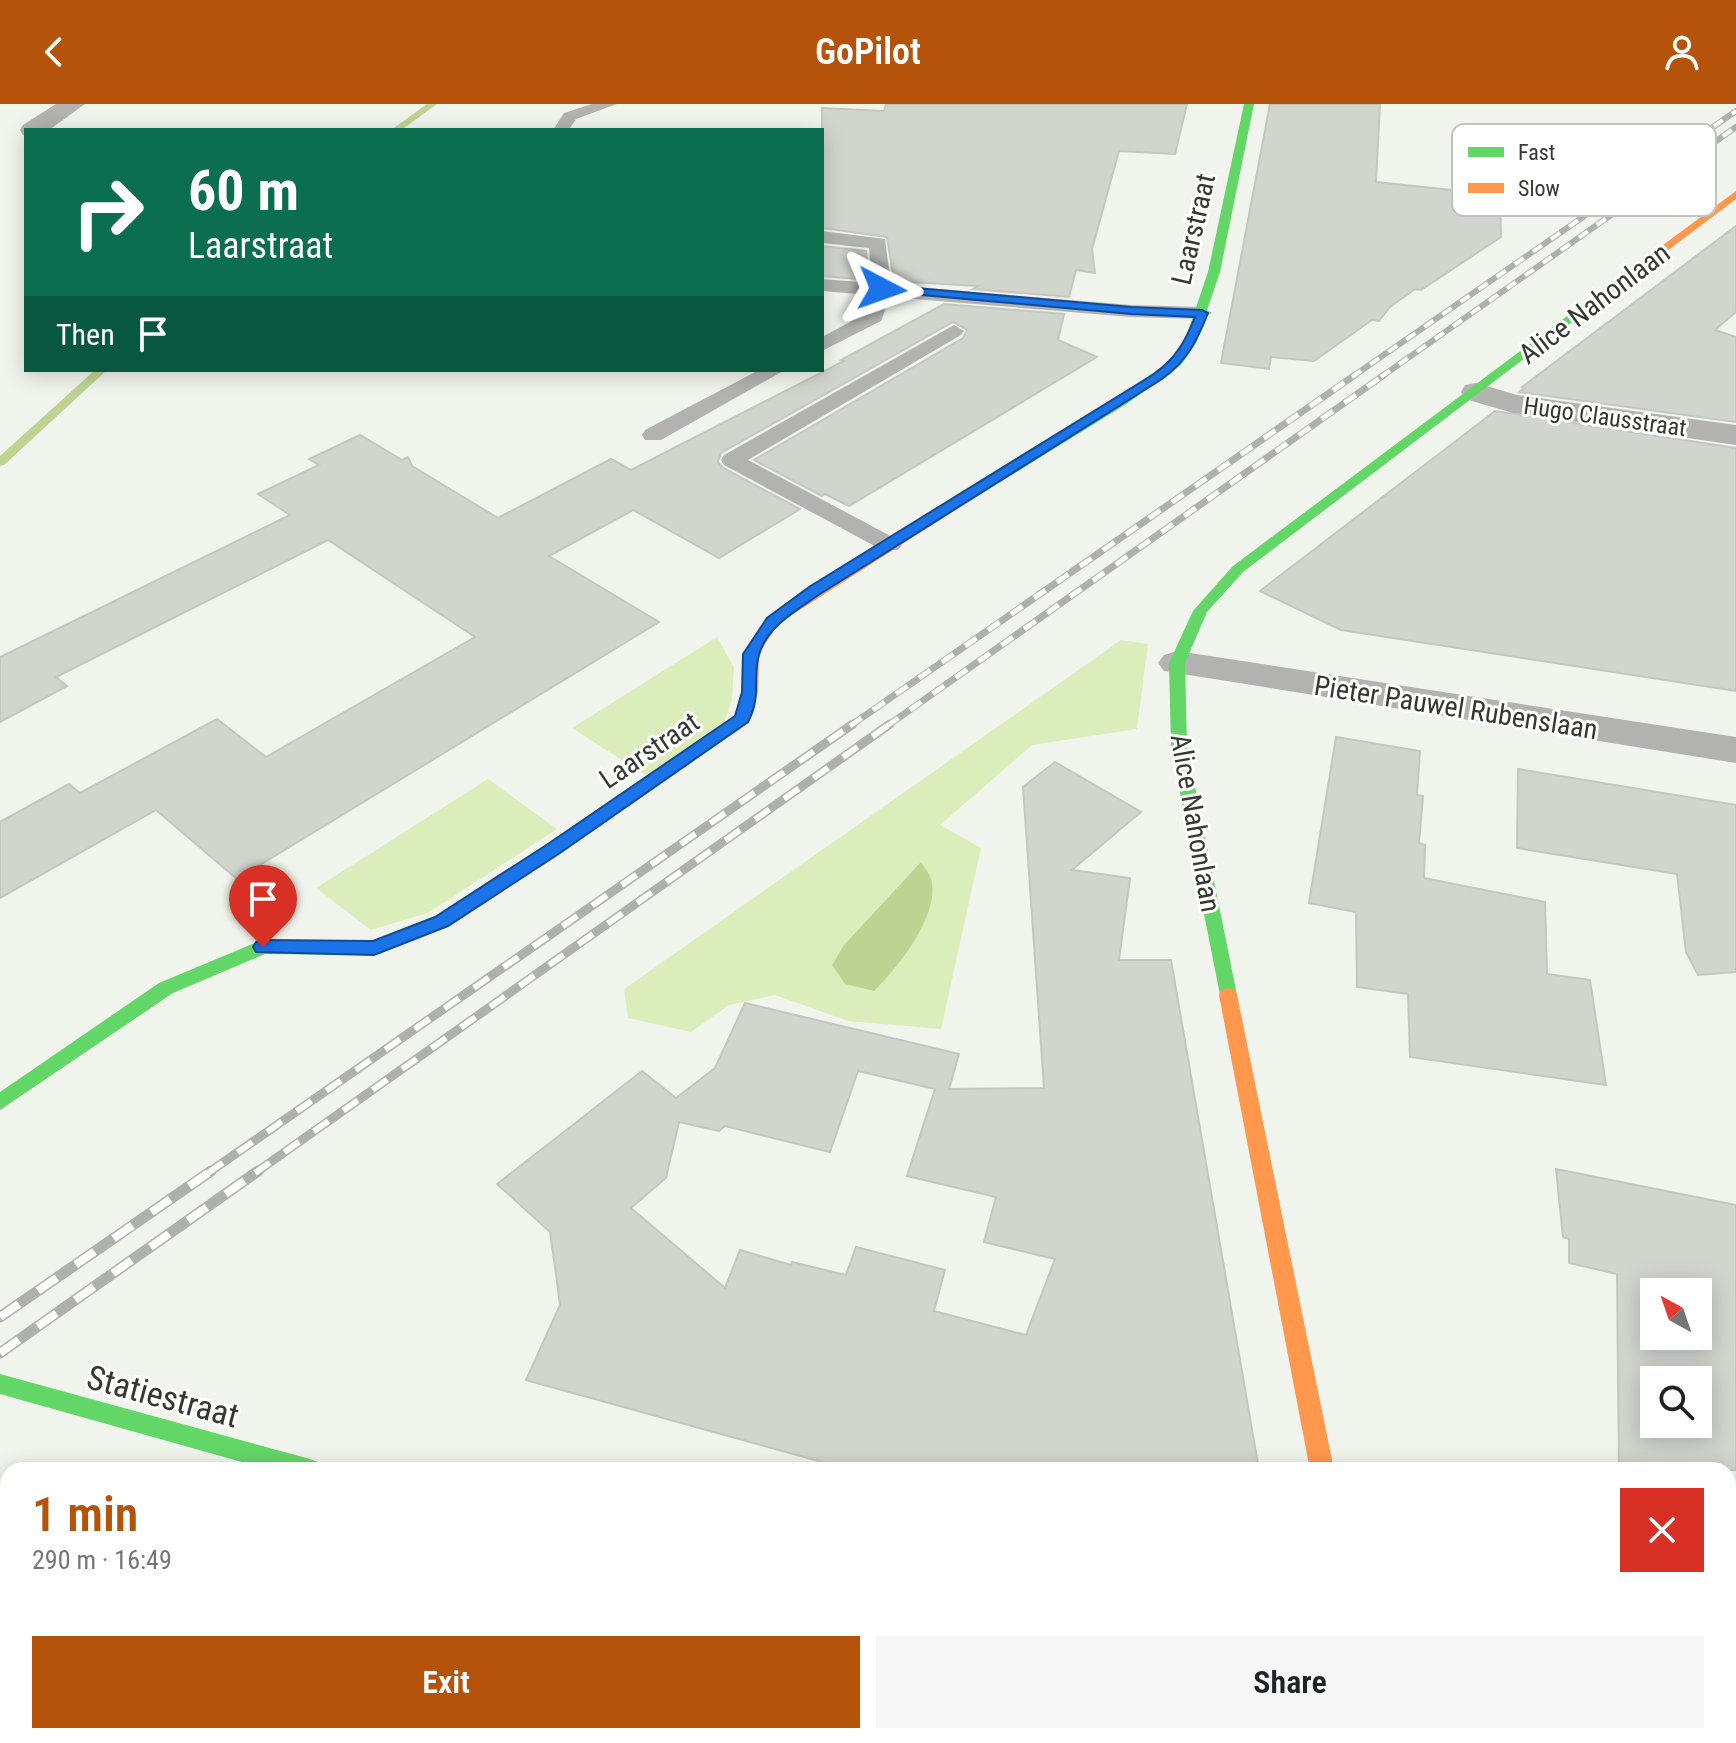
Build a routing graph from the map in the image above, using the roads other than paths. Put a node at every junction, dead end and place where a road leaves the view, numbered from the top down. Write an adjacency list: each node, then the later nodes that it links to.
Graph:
1 (73, 104): 4 (street)
2 (609, 104): 5 (lane)
3 (1249, 104): 12 (street, Laarstraat)
4 (35, 128)
5 (562, 128)
6 (1736, 194): 7 (street, Alice Nahonlaan)
7 (1716, 209)
8 (1707, 216): 16 (street, Alice Nahonlaan)
9 (824, 237): 11 (lane)
10 (824, 285): 11 (lane)
11 (882, 289): 12 (lane); 14 (lane)
12 (1202, 313): 19 (street, Laarstraat)
13 (954, 331): 19 (lane)
14 (824, 344)
15 (771, 372): 17 (lane)
16 (1476, 392): 18 (street, Hugo Clausstraat); 20 (street, Alice Nahonlaan)
17 (653, 435)
18 (1736, 435)
19 (890, 545): 22 (street, Laarstraat)
20 (1177, 663): 21 (street, Pieter Pauwel Rubenslaan); 25 (street, Alice Nahonlaan)
21 (1736, 750)
22 (0, 1102)
23 (0, 1384): 24 (street, Statiestraat)
24 (281, 1462)
25 (1320, 1462)

